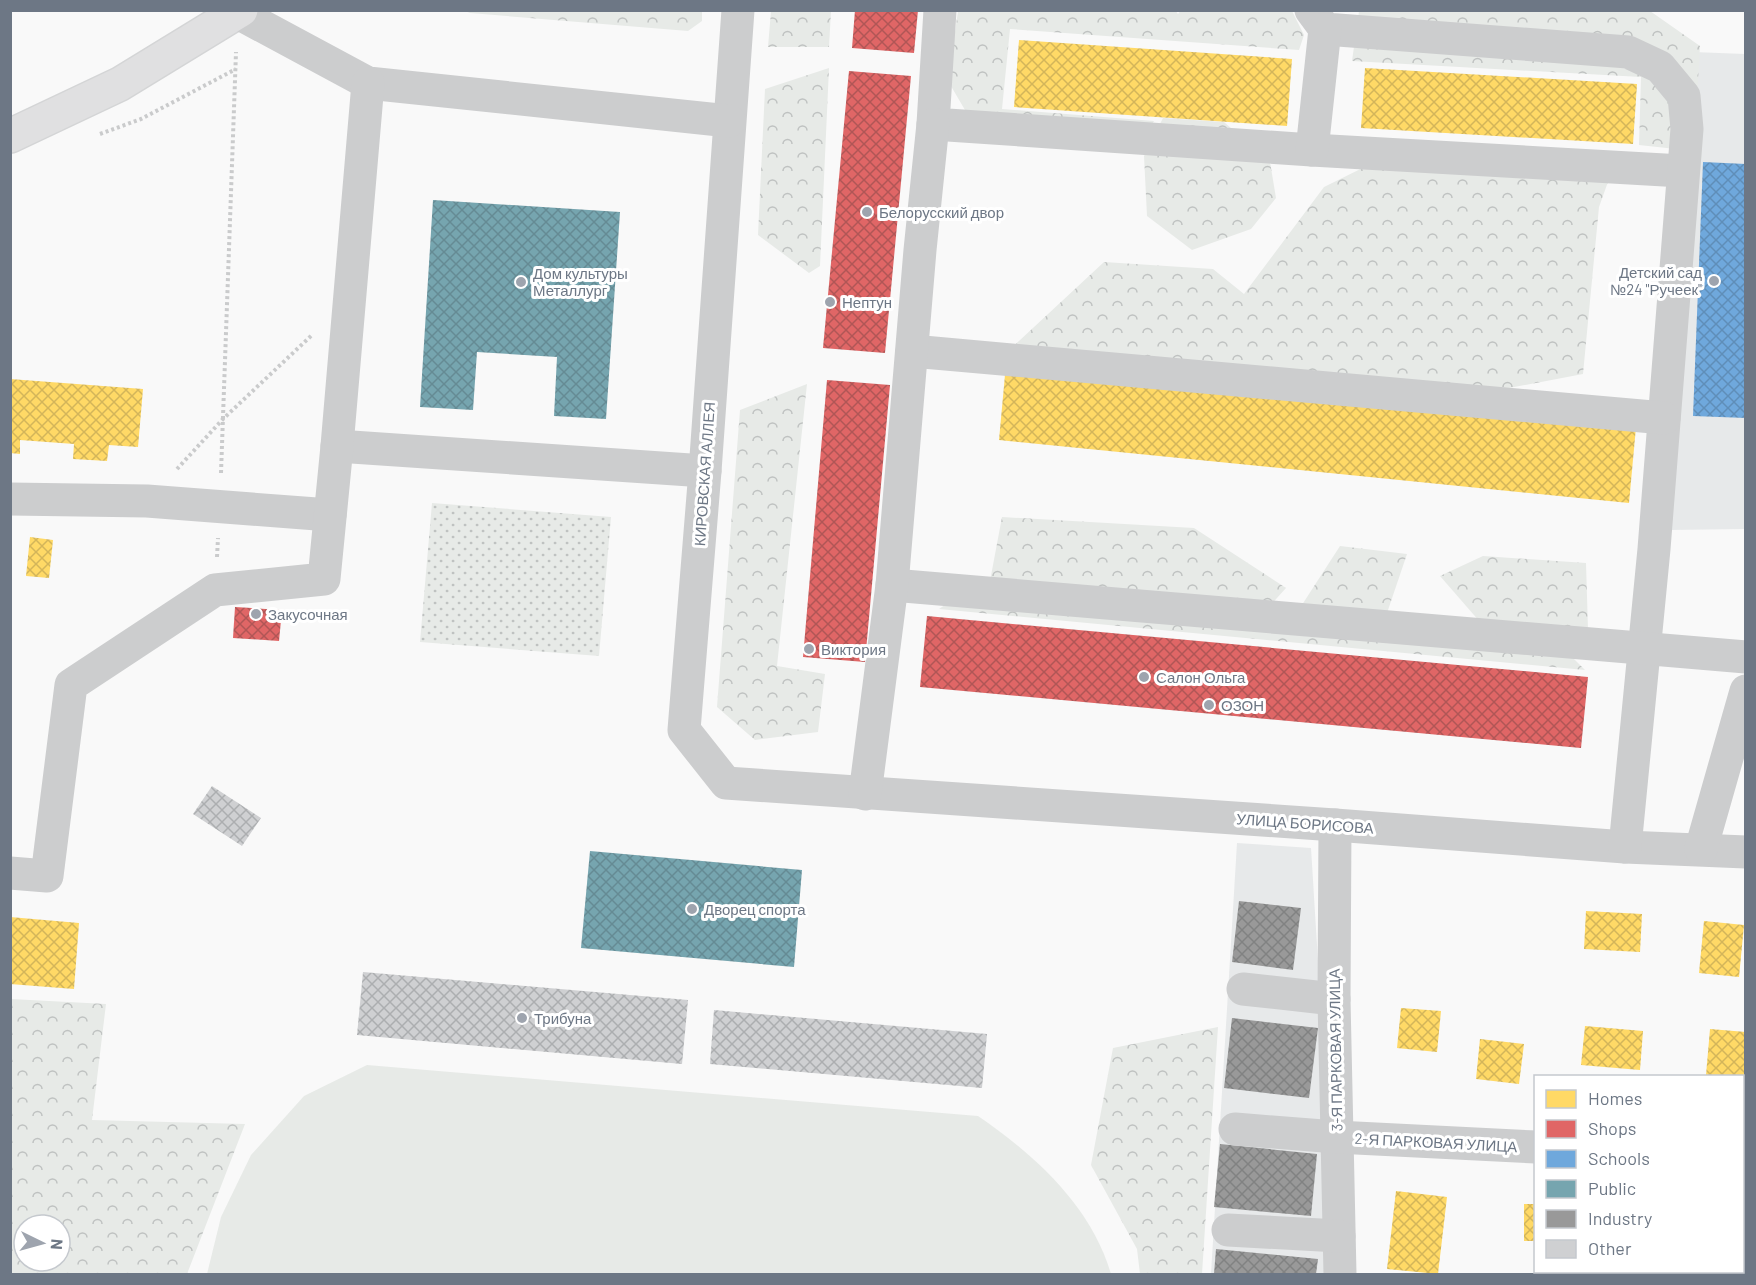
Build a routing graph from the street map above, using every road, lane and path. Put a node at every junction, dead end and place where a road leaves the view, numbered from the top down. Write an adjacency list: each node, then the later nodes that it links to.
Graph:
1 (738, 10): 6 (street, КИРОВСКАЯ АЛЛЕЯ)
2 (940, 10): 7 (street)
3 (239, 11): 5 (street); 8 (main road); 14 (path)
4 (1318, 20): 9 (street); 10 (street)
5 (368, 83): 6 (street); 11 (street)
6 (729, 121): 16 (street, КИРОВСКАЯ АЛЛЕЯ)
7 (933, 124): 9 (street); 12 (street)
8 (10, 136)
9 (1312, 150): 10 (street)
10 (1682, 171): 13 (street)
11 (350, 299): 14 (path); 15 (street)
12 (912, 351): 13 (street); 21 (street)
13 (1664, 418): 23 (street)
14 (224, 419): 18 (path); 19 (path)
15 (337, 446): 16 (street); 20 (street)
16 (705, 471): 26 (street, КИРОВСКАЯ АЛЛЕЯ)
17 (10, 499): 18 (street)
18 (147, 501): 19 (street)
19 (219, 507): 20 (street); 22 (path)
20 (330, 515): 22 (street)
21 (892, 585): 23 (street); 26 (street)
22 (215, 590): 31 (street)
23 (1645, 649): 24 (street); 28 (street)
24 (1746, 657)
25 (1746, 691): 29 (street)
26 (865, 794): 27 (street, УЛИЦА БОРИСОВА)
27 (1335, 825): 28 (street, УЛИЦА БОРИСОВА); 33 (street, 3-Я ПАРКОВАЯ УЛИЦА)
28 (1625, 847): 29 (street, УЛИЦА БОРИСОВА)
29 (1701, 849): 30 (street, УЛИЦА БОРИСОВА)
30 (1746, 852)
31 (10, 873)
32 (1243, 990): 33 (street)
33 (1334, 999): 35 (street, 3-Я ПАРКОВАЯ УЛИЦА)
34 (1234, 1129): 35 (street, 2-Я ПАРКОВАЯ УЛИЦА)
35 (1336, 1137): 36 (street, 2-Я ПАРКОВАЯ УЛИЦА); 38 (street, 3-Я ПАРКОВАЯ УЛИЦА)
36 (1534, 1147)
37 (1228, 1230): 38 (street)
38 (1339, 1236): 39 (street, 3-Я ПАРКОВАЯ УЛИЦА)
39 (1340, 1275)

